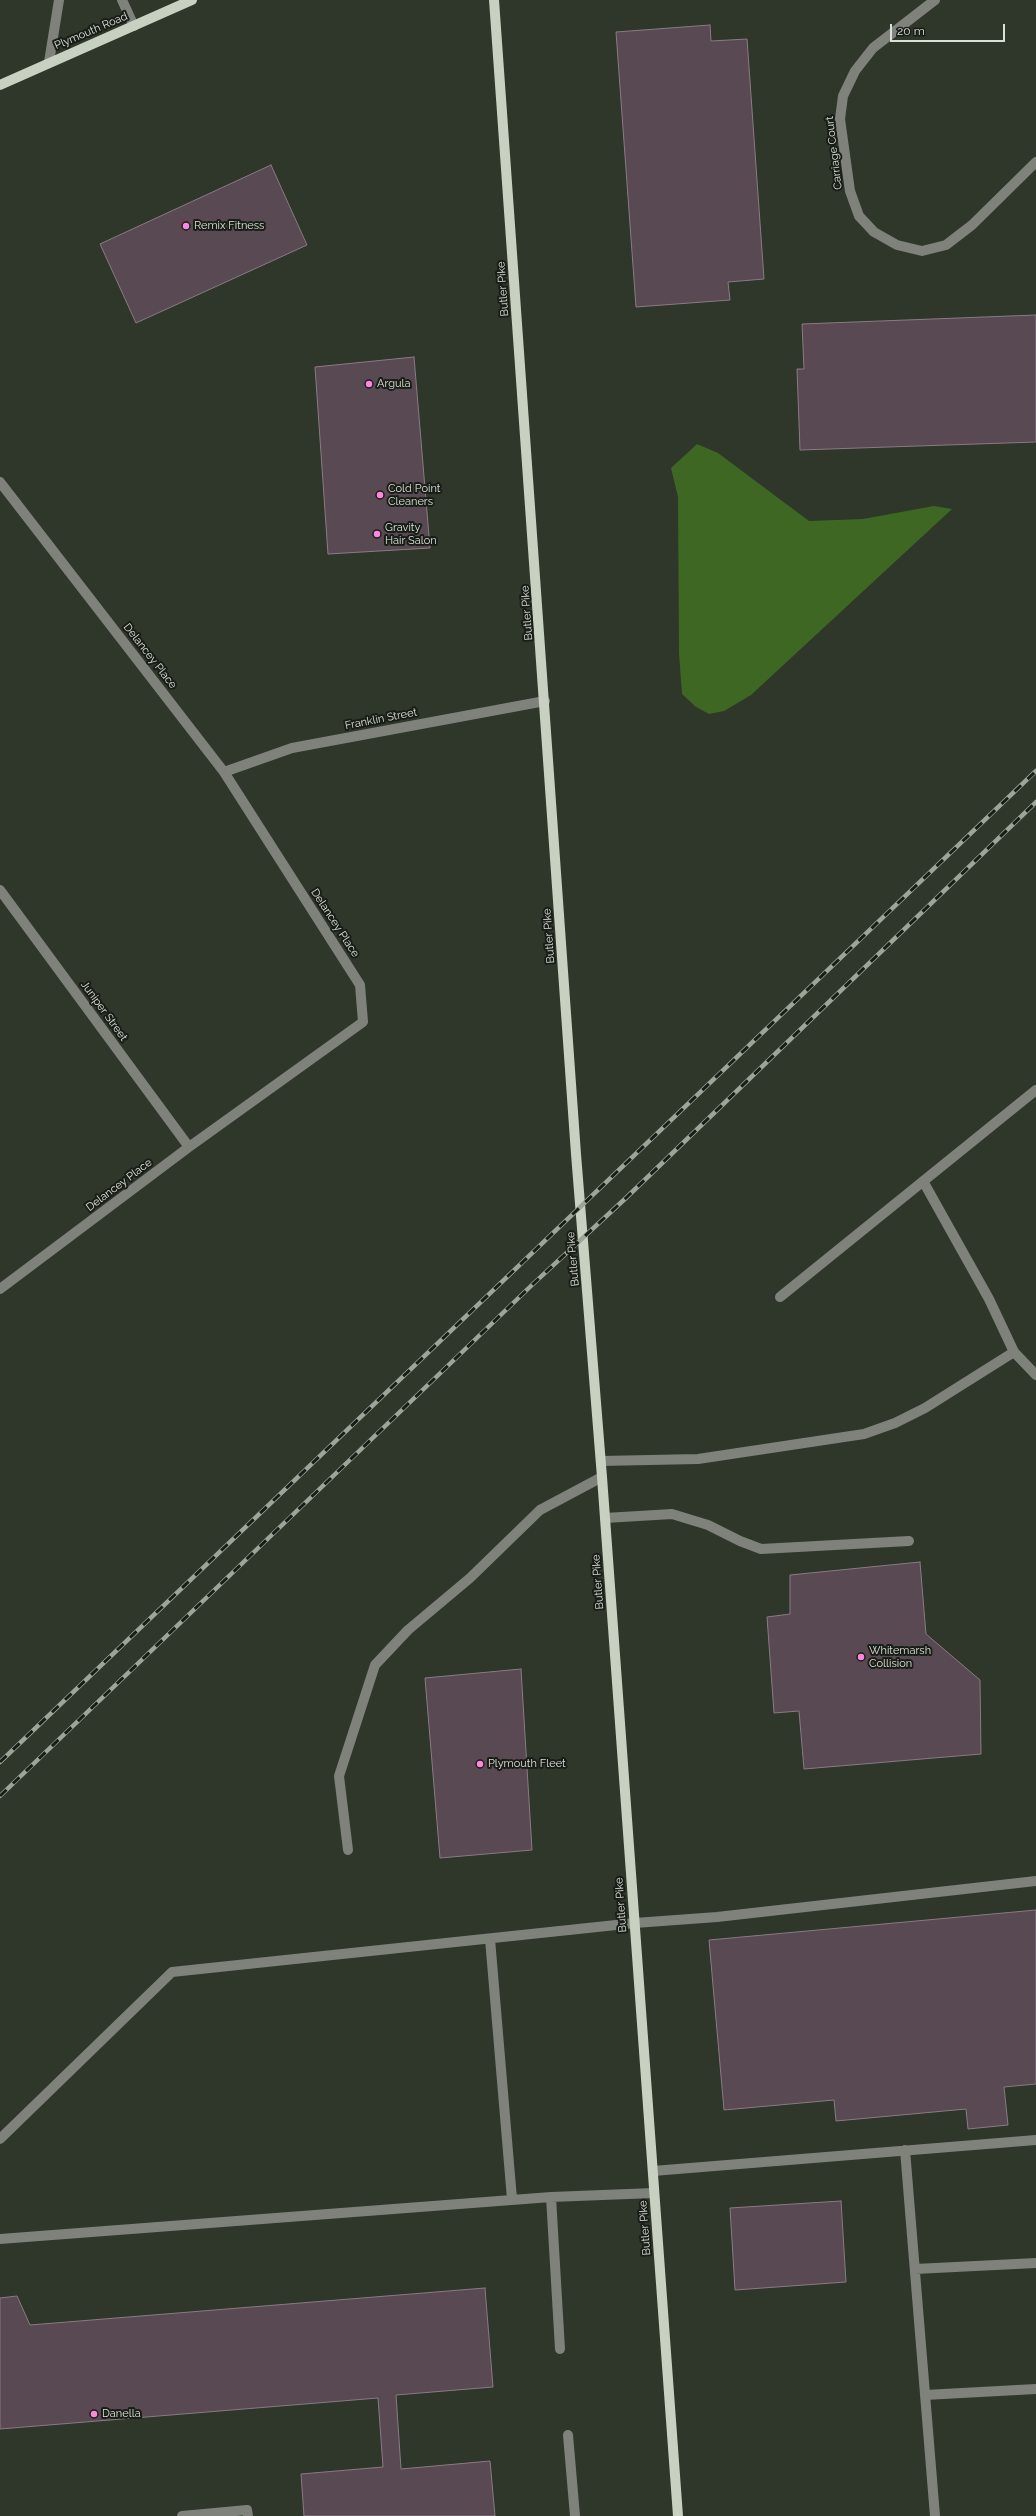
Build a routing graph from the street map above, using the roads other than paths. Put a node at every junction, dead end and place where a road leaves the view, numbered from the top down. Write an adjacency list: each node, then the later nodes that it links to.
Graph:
1 (59, 0): 7 (street)
2 (122, 0): 6 (street)
3 (192, 0): 6 (main road, Plymouth Road)
4 (494, 0): 11 (main road, Butler Pike)
5 (935, 0): 9 (street, Carriage Court)
6 (134, 26): 7 (main road, Plymouth Road)
7 (49, 62): 8 (main road, Plymouth Road)
8 (0, 85)
9 (1036, 162)
10 (0, 482): 12 (street, Delancey Place)
11 (546, 701): 12 (street, Franklin Street); 21 (main road, Butler Pike)
12 (224, 772): 15 (street, Delancey Place)
13 (0, 890): 15 (street, Juniper Street)
14 (1036, 1090): 16 (street)
15 (189, 1147): 17 (street, Delancey Place)
16 (923, 1181): 18 (street); 19 (street)
17 (0, 1289)
18 (780, 1297)
19 (1014, 1352): 20 (street); 21 (street)
20 (1036, 1375)
21 (601, 1461): 22 (main road, Butler Pike)
22 (602, 1477): 23 (main road, Butler Pike); 25 (street)
23 (605, 1518): 24 (street); 27 (main road, Butler Pike)
24 (909, 1541)
25 (348, 1850)
26 (1036, 1881): 27 (street)
27 (635, 1922): 28 (street); 32 (main road, Butler Pike)
28 (490, 1939): 29 (street); 35 (street)
29 (0, 2139)
30 (1036, 2140): 31 (street)
31 (905, 2150): 32 (street); 38 (street)
32 (653, 2171): 33 (main road, Butler Pike)
33 (654, 2193): 34 (street); 46 (main road, Butler Pike)
34 (551, 2197): 35 (street); 39 (street)
35 (512, 2199): 36 (street)
36 (0, 2239)
37 (1036, 2263): 38 (street)
38 (915, 2270): 41 (street)
39 (560, 2349)
40 (1036, 2389): 41 (street)
41 (925, 2395): 47 (street)
42 (568, 2435): 45 (street)
43 (182, 2516): 44 (street)
44 (248, 2516)
45 (575, 2516)
46 (678, 2516)
47 (934, 2516)

